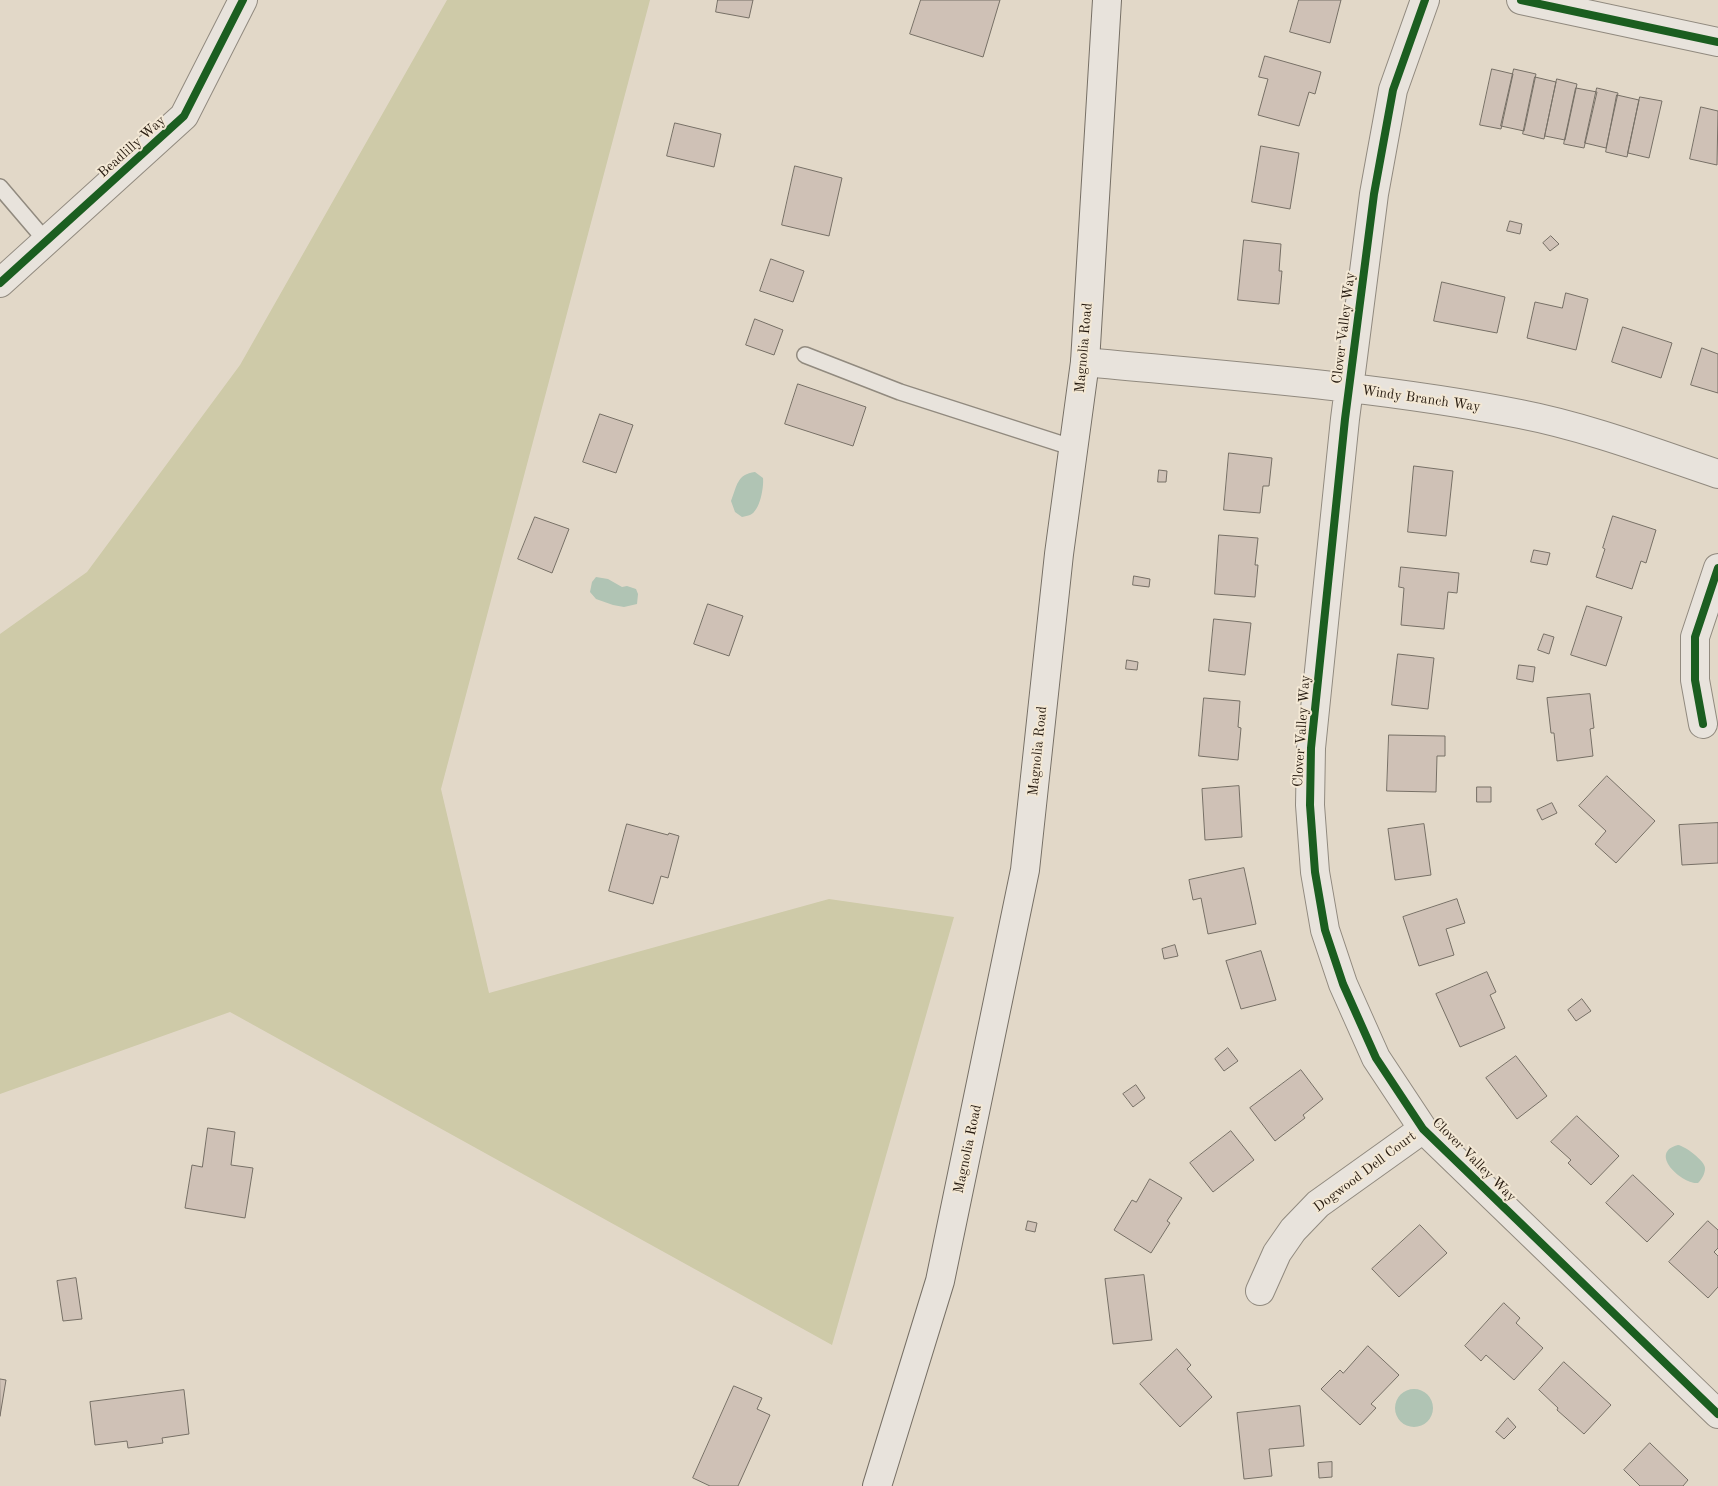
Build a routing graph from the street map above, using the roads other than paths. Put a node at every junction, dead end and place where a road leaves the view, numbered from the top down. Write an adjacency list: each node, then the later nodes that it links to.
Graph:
1 (243, 0): 7 (street, Beadlilly Way)
2 (1108, 0): 10 (street, Magnolia Road)
3 (1425, 0): 11 (street, Clover Valley Way)
4 (1521, 0): 5 (street)
5 (1718, 42)
6 (0, 187): 7 (lane)
7 (46, 241): 8 (street, Beadlilly Way)
8 (0, 283)
9 (805, 355): 12 (lane)
10 (1085, 362): 11 (street, Windy Branch Way); 12 (street, Magnolia Road)
11 (1349, 388): 13 (street, Windy Branch Way); 16 (street, Clover Valley Way)
12 (1074, 448): 19 (street, Magnolia Road)
13 (1718, 474)
14 (1718, 568): 15 (street)
15 (1703, 724)
16 (1423, 1128): 17 (street, Dogwood Dell Court); 18 (street, Clover Valley Way)
17 (1260, 1291)
18 (1718, 1414)
19 (877, 1486)

